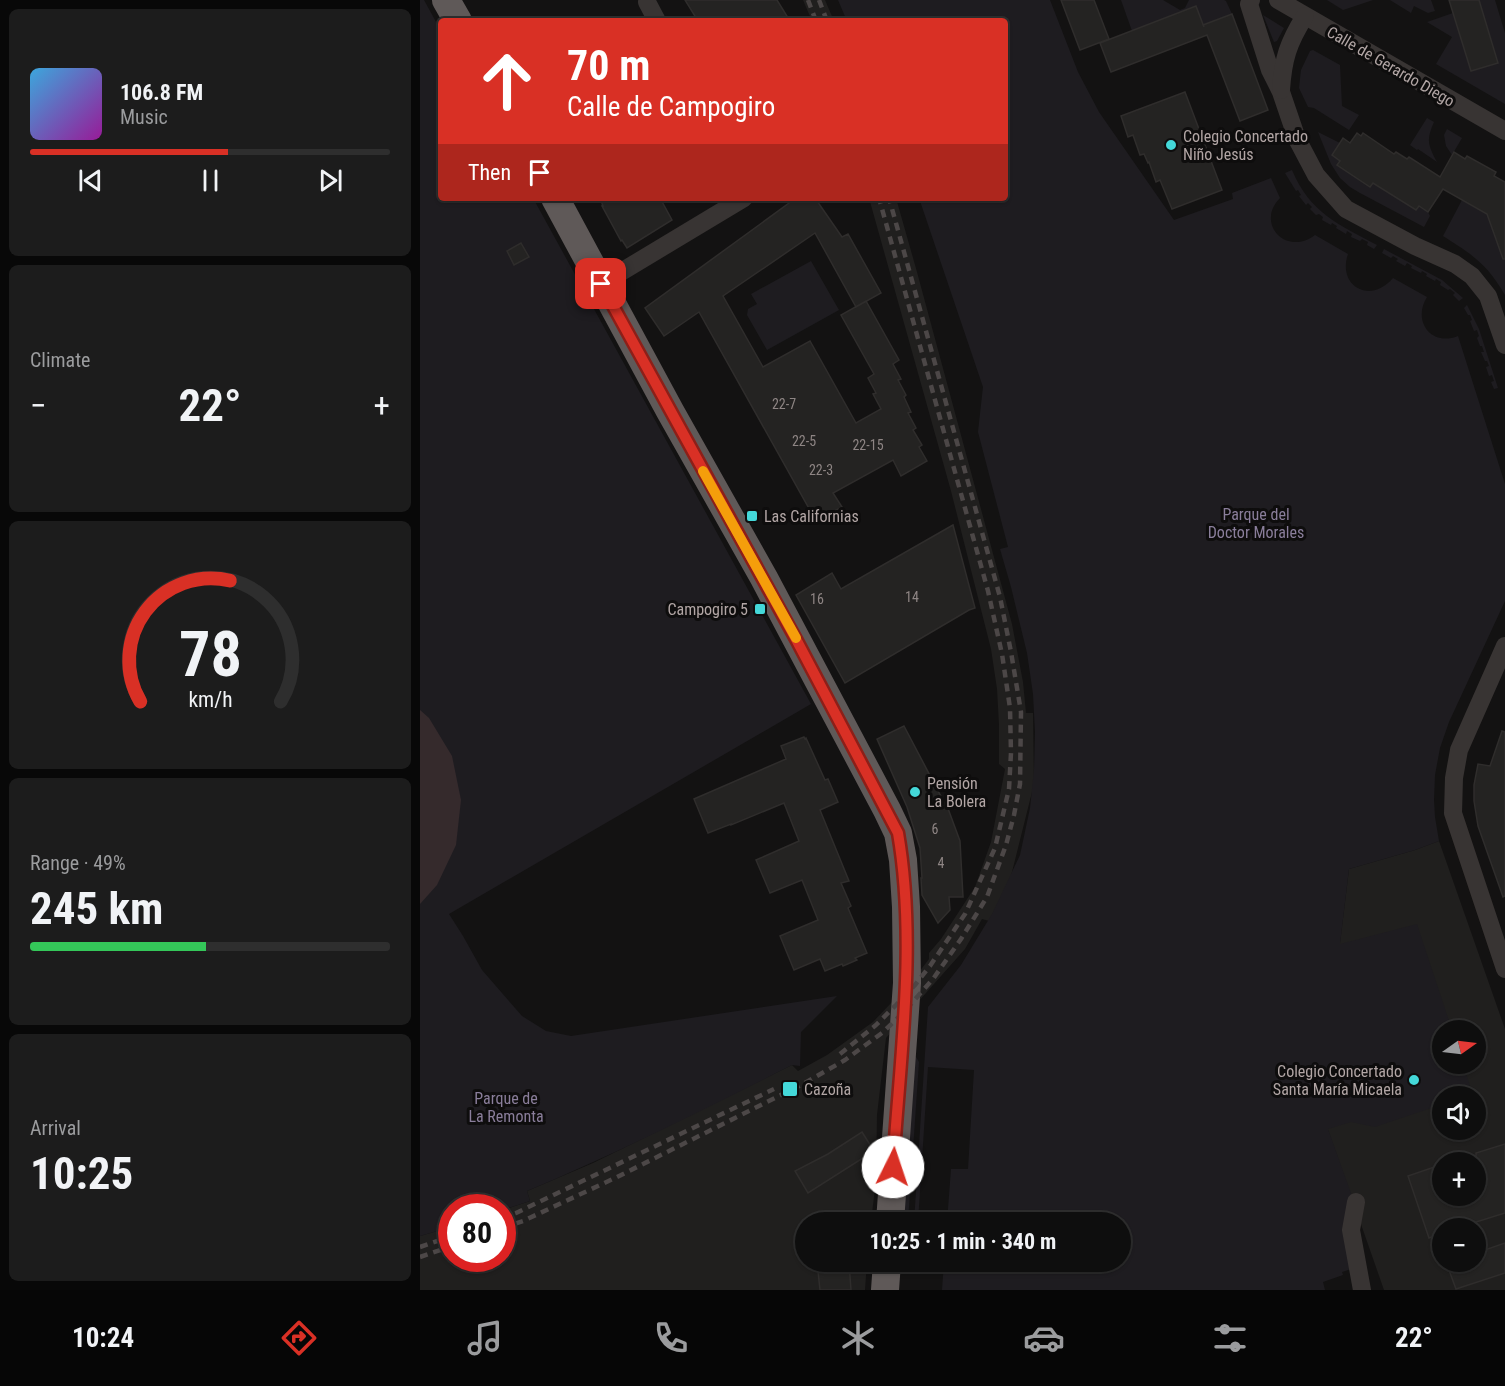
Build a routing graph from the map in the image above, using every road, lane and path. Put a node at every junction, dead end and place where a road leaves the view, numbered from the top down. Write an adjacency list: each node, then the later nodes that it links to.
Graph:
1 (446, 0): 6 (highway)
2 (1251, 0): 8 (street)
3 (1278, 0): 5 (street, Calle de Gerardo Diego)
4 (647, 2): 7 (street)
5 (1305, 16): 8 (street); 9 (street, Calle de Gerardo Diego)
6 (456, 18)
7 (655, 18)
8 (1281, 92): 13 (street)
9 (1505, 131)
10 (557, 201): 12 (highway)
11 (739, 201): 12 (street)
12 (601, 284): 17 (highway)
13 (1505, 345)
14 (1505, 646): 15 (street)
15 (1505, 969)
16 (1356, 1202): 20 (street)
17 (891, 1212)
18 (886, 1272): 19 (highway)
19 (885, 1290)
20 (1362, 1290)

